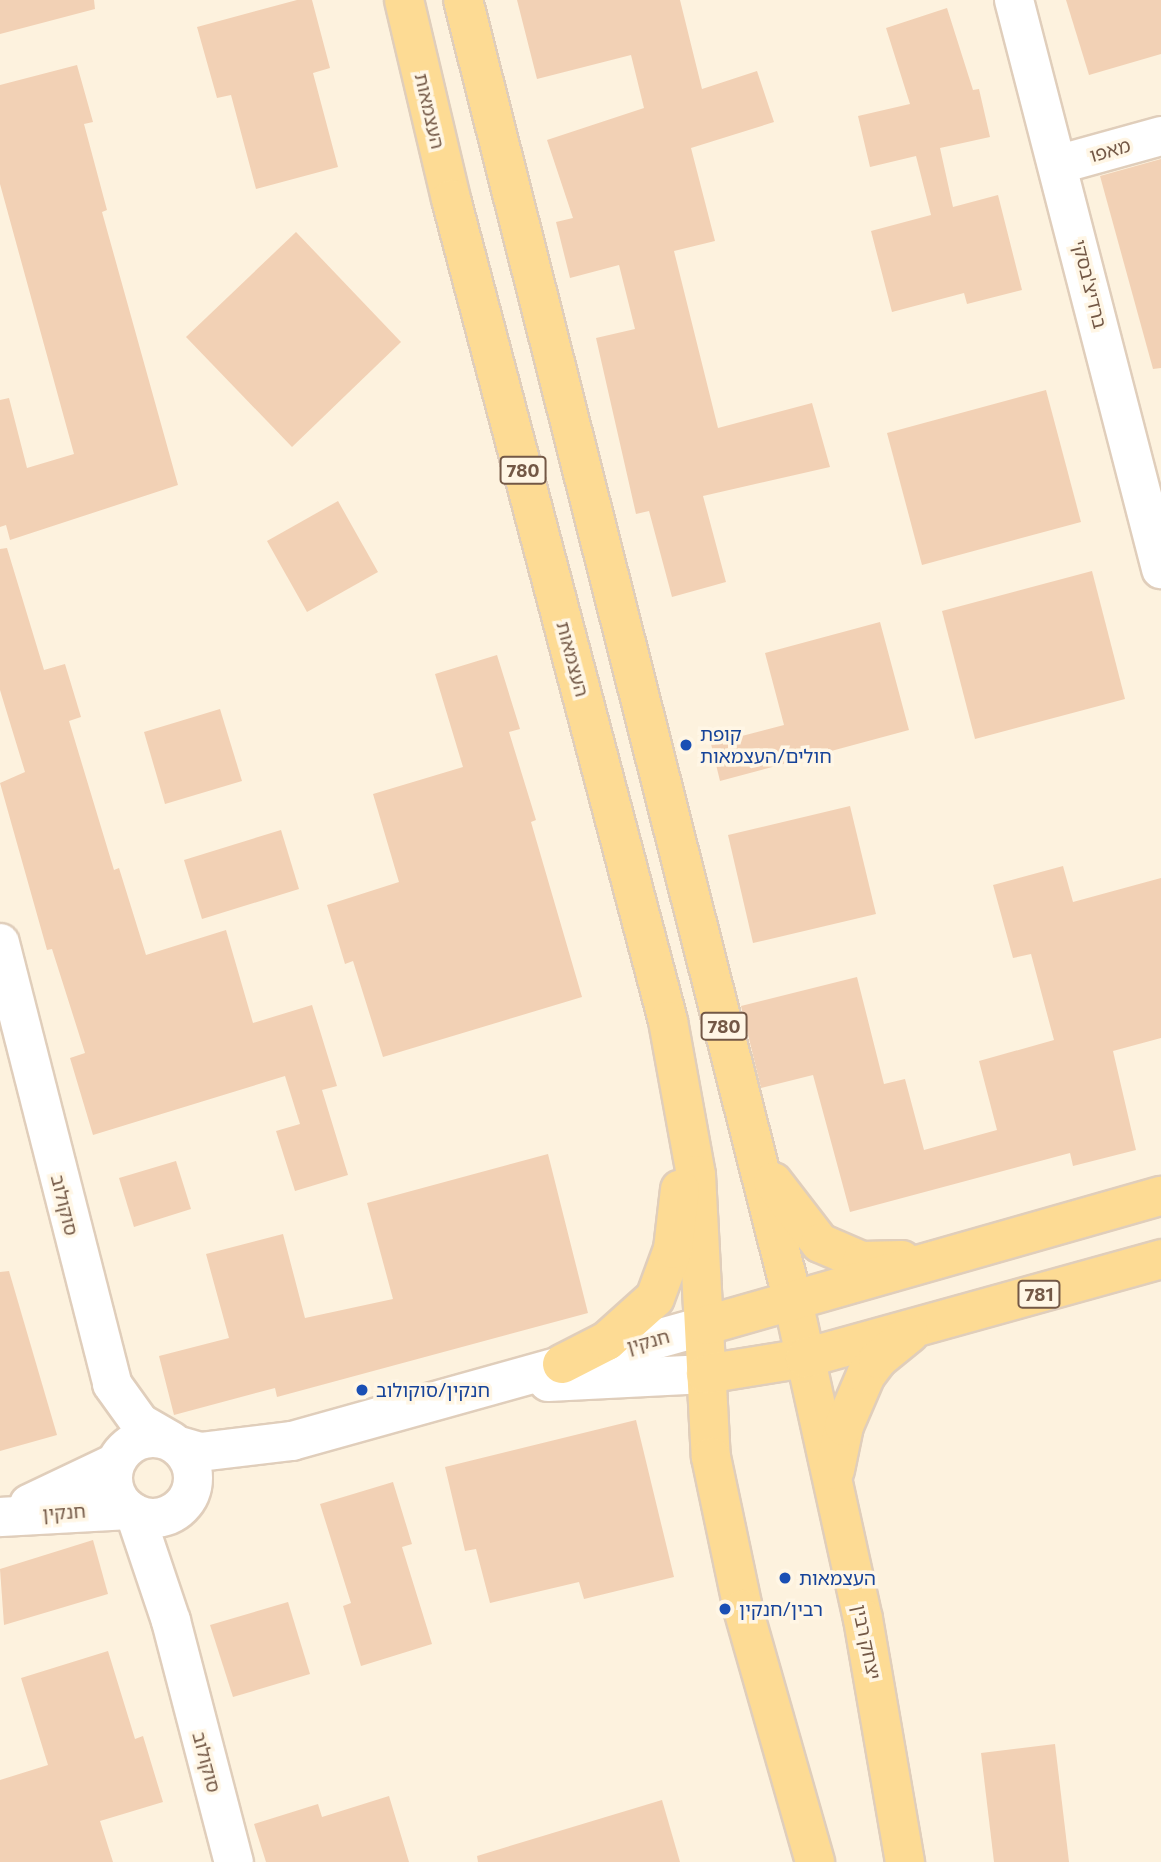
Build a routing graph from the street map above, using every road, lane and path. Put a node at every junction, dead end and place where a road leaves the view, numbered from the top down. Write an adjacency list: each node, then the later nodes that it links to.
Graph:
1 (404, 0): 9 (main road, העצמאות / 780)
2 (463, 0): 10 (main road, 780)
3 (1014, 0): 5 (street, ברדיצ'בסקי)
4 (1161, 136): 5 (street, מאפו)
5 (1060, 164): 6 (street, ברדיצ'בסקי)
6 (1153, 501): 7 (street, ברדיצ'בסקי)
7 (1161, 569)
8 (0, 943): 22 (street, סוקולוב)
9 (682, 1085): 15 (main road, העצמאות / 780); 18 (main road)
10 (755, 1152): 12 (main road); 14 (main road, 780)
11 (1161, 1196): 12 (main road)
12 (970, 1251): 14 (main road, חנקין)
13 (1161, 1259): 16 (main road, 781)
14 (793, 1301): 15 (main road, חנקין); 17 (main road, יצחק רבין); 19 (main road)
15 (707, 1325): 18 (street, חנקין); 19 (main road)
16 (916, 1329): 17 (main road, 781); 24 (main road)
17 (805, 1358): 19 (main road, 781); 24 (main road, יצחק רבין)
18 (562, 1364): 20 (street, חנקין)
19 (706, 1374): 20 (street, חנקין); 30 (main road)
20 (504, 1383): 21 (street, חנקין)
21 (292, 1441): 22 (street, חנקין); 25 (street, חנקין)
22 (173, 1443): 23 (street); 25 (street)
23 (116, 1463): 26 (street); 27 (street, חנקין)
24 (832, 1480): 31 (main road, יצחק רבין)
25 (183, 1504): 26 (street); 28 (street, סוקולוב)
26 (132, 1512): 27 (street, חנקין); 28 (street, סוקולוב)
27 (0, 1516)
28 (171, 1620): 29 (street, סוקולוב)
29 (234, 1862)
30 (815, 1862)
31 (905, 1862)

